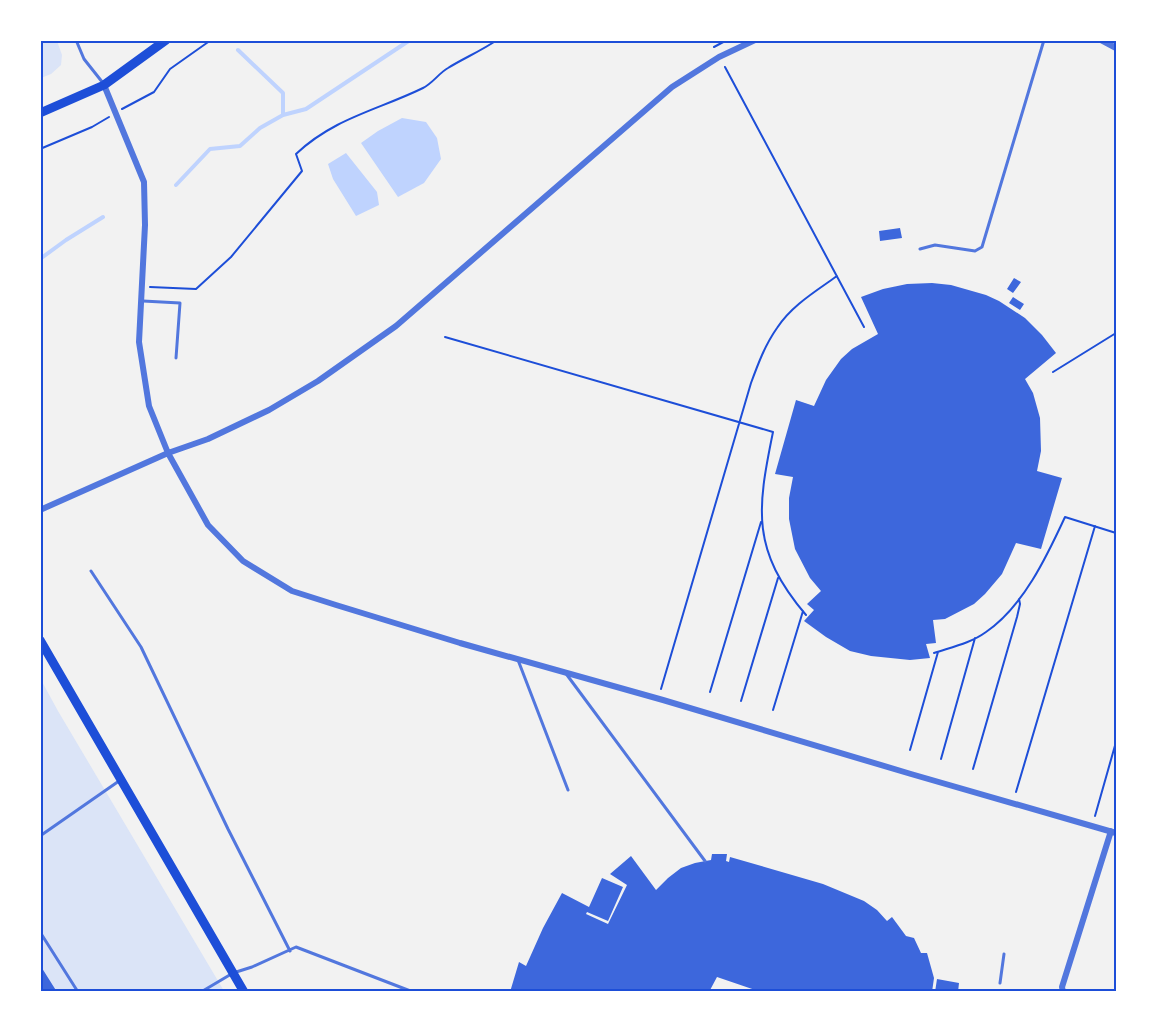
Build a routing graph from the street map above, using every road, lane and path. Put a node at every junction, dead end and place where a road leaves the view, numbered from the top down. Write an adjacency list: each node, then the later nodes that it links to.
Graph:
1 (76, 40): 12 (lane)
2 (166, 40): 12 (main road)
3 (211, 40): 13 (path)
4 (497, 40): 19 (path)
5 (727, 40): 9 (path)
6 (754, 40): 27 (street)
7 (1044, 40): 17 (lane)
8 (1101, 40): 10 (street)
9 (714, 47)
10 (1116, 48)
11 (725, 67): 18 (path)
12 (104, 84): 14 (main road); 19 (street)
13 (137, 101)
14 (40, 113)
15 (92, 127): 16 (path)
16 (40, 149)
17 (920, 249)
18 (837, 276): 21 (path); 26 (path)
19 (142, 287): 20 (street)
20 (141, 300): 24 (lane); 27 (street)
21 (864, 327)
22 (1116, 333): 25 (path)
23 (445, 337): 26 (path)
24 (176, 358)
25 (1053, 372)
26 (740, 422): 29 (path); 41 (path)
27 (168, 453): 28 (street); 39 (street)
28 (40, 510)
29 (762, 520): 33 (path); 42 (path)
30 (1095, 526): 31 (path); 34 (path); 51 (path)
31 (1116, 533)
32 (91, 571): 57 (lane)
33 (778, 578): 35 (path); 43 (path)
34 (1019, 599): 37 (path); 48 (path)
35 (803, 611): 36 (path); 44 (path)
36 (806, 615)
37 (975, 638): 46 (path); 47 (path)
38 (40, 640): 49 (main road)
39 (517, 658): 40 (street); 50 (lane)
40 (564, 671): 53 (street); 55 (lane)
41 (661, 689)
42 (710, 692)
43 (741, 701)
44 (773, 710)
45 (1116, 742): 52 (path)
46 (910, 750)
47 (941, 759)
48 (972, 769)
49 (120, 780): 54 (lane); 59 (main road)
50 (568, 790)
51 (1016, 792)
52 (1095, 816)
53 (1114, 832): 65 (street)
54 (40, 836)
55 (705, 861)
56 (40, 932): 61 (lane)
57 (290, 951): 59 (lane); 64 (lane)
58 (1004, 954): 60 (lane)
59 (233, 973): 62 (lane); 63 (main road)
60 (1000, 983)
61 (78, 992)
62 (201, 992)
63 (244, 992)
64 (413, 992)
65 (1063, 992)

